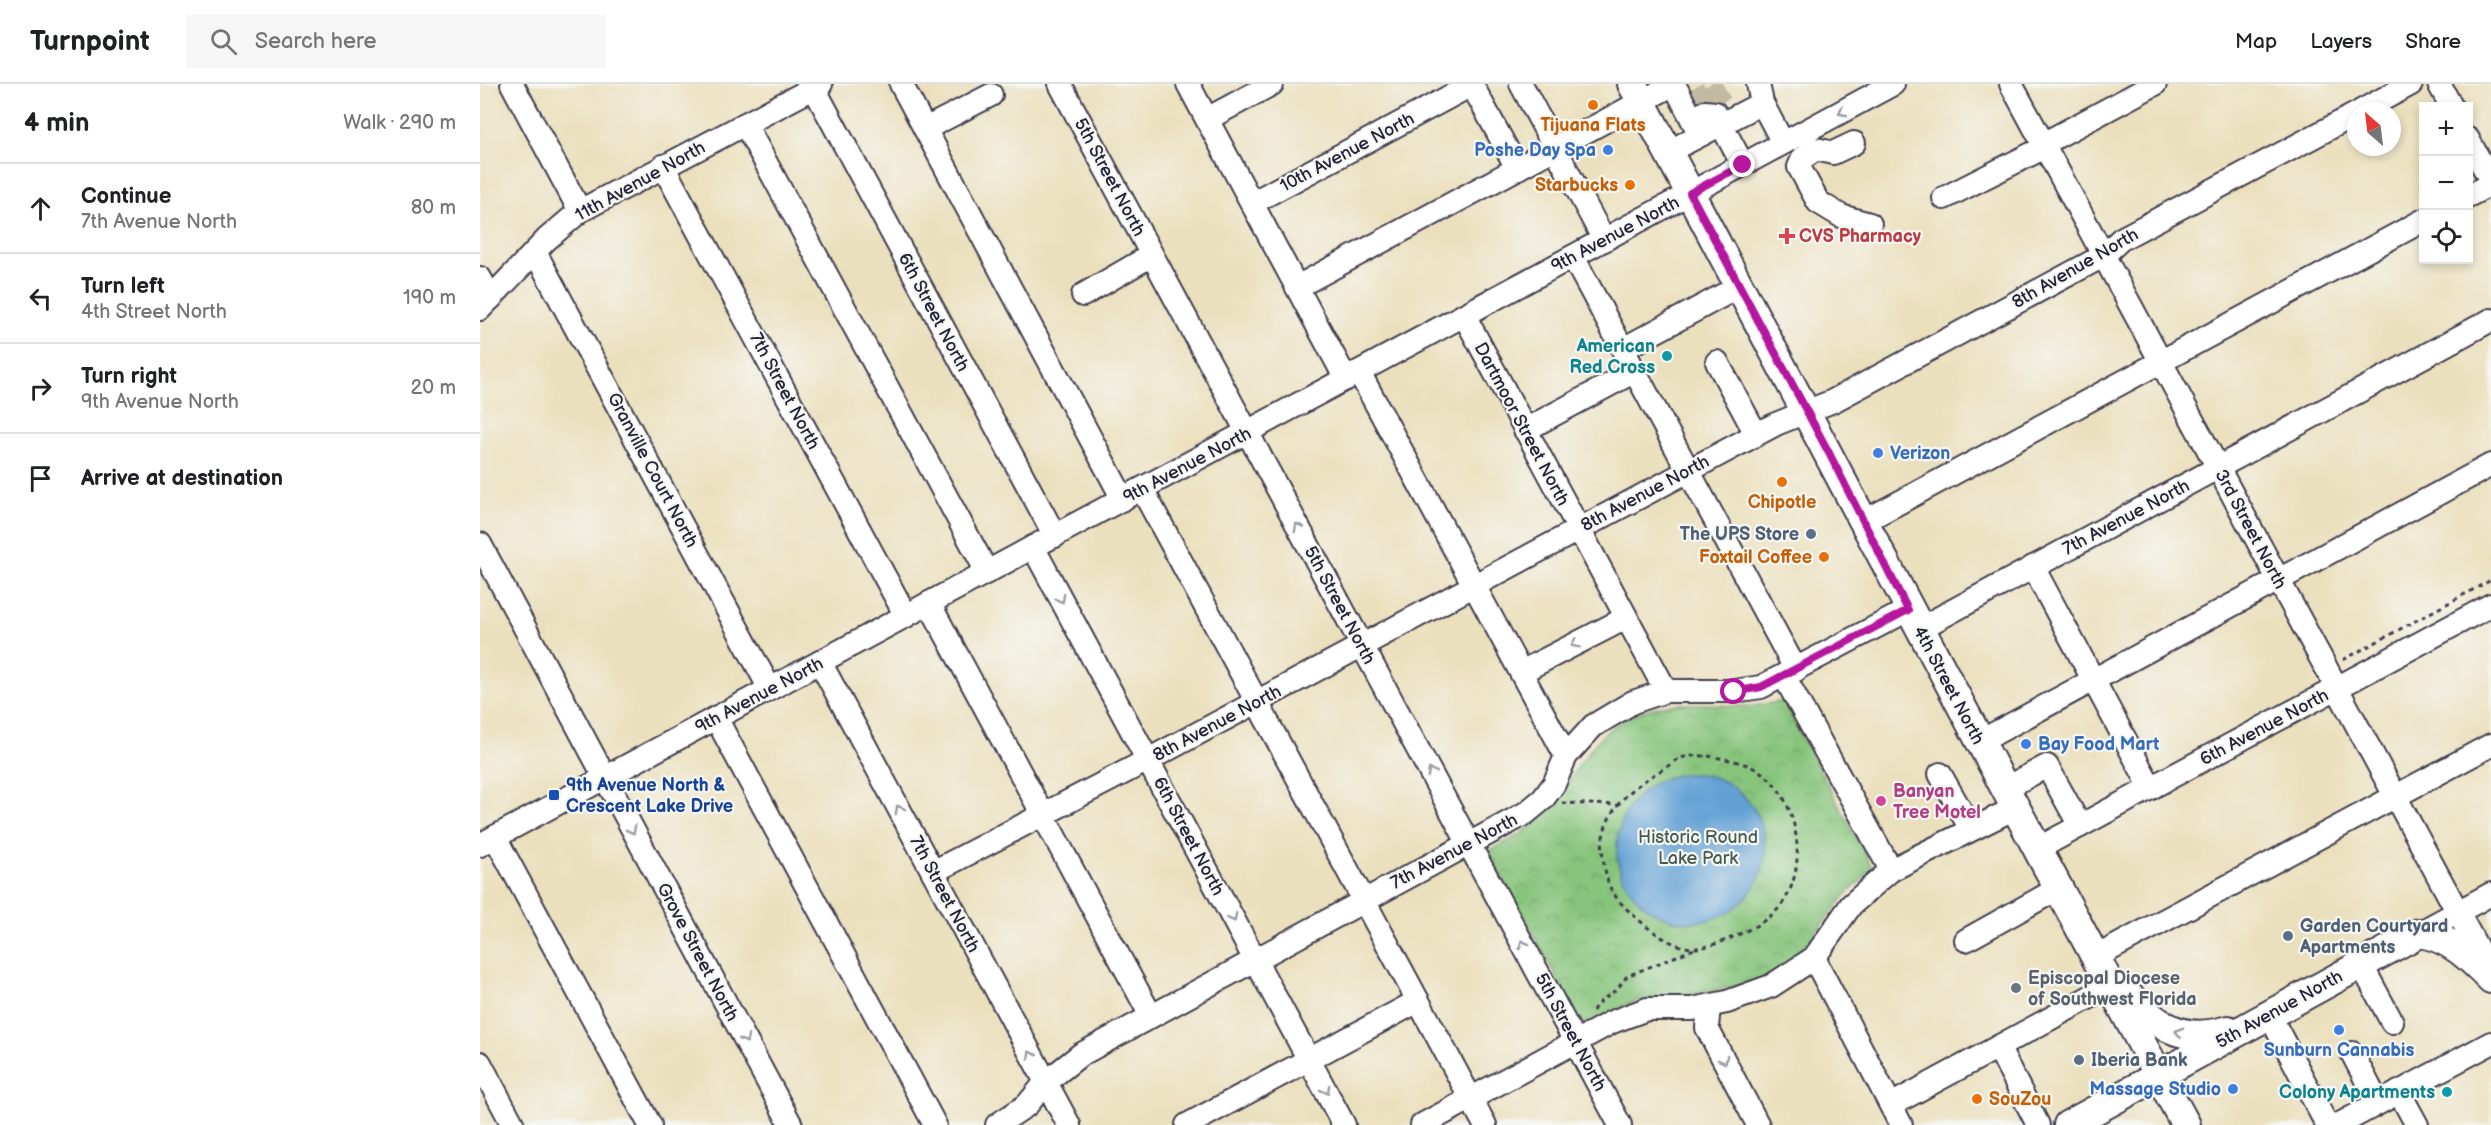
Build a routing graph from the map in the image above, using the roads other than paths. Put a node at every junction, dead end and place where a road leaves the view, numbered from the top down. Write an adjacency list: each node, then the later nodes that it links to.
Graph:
1 (512, 84): 40 (street)
2 (901, 84): 24 (street)
3 (1060, 84): 45 (street, 5th Street North)
4 (1188, 84): 21 (street)
5 (1272, 84): 21 (street)
6 (1473, 84): 34 (street); 39 (street, 10th Avenue North)
7 (1521, 84): 30 (street)
8 (1893, 84): 26 (street, 9th Avenue North, one-way to 26)
9 (2011, 84): 28 (street, 3rd Street North)
10 (2155, 84): 28 (street)
11 (2411, 84): 18 (street)
12 (2439, 84): 19 (street)
13 (1684, 85): 15 (street); 25 (street)
14 (817, 86): 23 (street, 11th Avenue North); 70 (street, 6th Street North)
15 (1637, 93): 30 (street); 31 (main road, 4th Street North)
16 (1760, 93): 20 (street); 26 (street)
17 (991, 94): 24 (street)
18 (2378, 102)
19 (2449, 102)
20 (1716, 113): 25 (street); 32 (street)
21 (1206, 119): 39 (street)
22 (2347, 119): 46 (street, 8th Avenue North)
23 (745, 124): 33 (street, 11th Avenue North); 74 (street)
24 (925, 129): 67 (street)
25 (1700, 135): 31 (street)
26 (1783, 143): 32 (street, 9th Avenue North)
27 (1854, 143): 42 (street)
28 (2044, 146): 38 (street); 46 (street, 3rd Street North)
29 (2473, 147): 35 (street)
30 (1555, 148): 34 (street); 43 (street)
31 (1668, 152): 36 (main road, 4th Street North)
32 (1743, 165): 36 (street, 9th Avenue North)
33 (663, 166): 40 (street, 11th Avenue North); 79 (street, 7th Street North)
34 (1517, 168): 50 (street)
35 (2491, 182): 37 (street)
36 (1690, 193): 43 (street, 9th Avenue North); 49 (main road, 4th Street North)
37 (2473, 193)
38 (1944, 198)
39 (1252, 203): 50 (street)
40 (580, 211): 44 (street, 11th Avenue North)
41 (2419, 223): 57 (street)
42 (1870, 224)
43 (1604, 240): 47 (street, 9th Avenue North)
44 (535, 252): 52 (street, 11th Avenue North); 88 (street, Granville Court North)
45 (1152, 255): 51 (street); 62 (street, 5th Street North)
46 (2103, 256): 57 (street, 3rd Street North); 60 (street, 8th Avenue North)
47 (1573, 257): 53 (street, 9th Avenue North); 55 (street)
48 (480, 278): 52 (street)
49 (1740, 286): 55 (street); 60 (main road, 4th Street North)
50 (1297, 287): 59 (street)
51 (1083, 295)
52 (485, 303)
53 (1464, 315): 59 (street, 9th Avenue North); 61 (street, Dartmoor Street North)
54 (2491, 320): 65 (street, 7th Avenue North)
55 (1623, 349): 58 (street)
56 (1717, 362): 63 (street)
57 (2160, 362): 65 (street, 3rd Street North); 68 (street)
58 (1635, 371): 61 (street); 66 (street)
59 (1353, 375): 62 (street, 9th Avenue North); 76 (street)
60 (1806, 411): 63 (street, 8th Avenue North); 68 (main road, 4th Street North)
61 (1525, 430): 69 (street, Dartmoor Street North)
62 (1247, 432): 67 (street, 9th Avenue North); 82 (street, 5th Street North, one-way to 62)
63 (1756, 434): 66 (street, 8th Avenue North)
64 (2491, 465): 75 (street)
65 (2217, 468): 73 (street, 7th Avenue North); 75 (street, 3rd Street North)
66 (1688, 471): 69 (street, 8th Avenue North); 85 (street)
67 (1132, 494): 70 (street, 9th Avenue North); 90 (street)
68 (1863, 522): 81 (main road, 4th Street North)
69 (1579, 529): 76 (street, 8th Avenue North); 80 (street, Dartmoor Street North)
70 (1055, 536): 72 (street, 9th Avenue North)
71 (480, 543): 97 (street, Grove Street North)
72 (1033, 548): 74 (street, 9th Avenue North); 95 (street, 6th Street North, one-way to 95)
73 (2033, 567): 81 (street, 7th Avenue North); 87 (street)
74 (987, 572): 77 (street, 9th Avenue North)
75 (2278, 580): 86 (street, 3rd Street North); 87 (street)
76 (1474, 586): 82 (street, 8th Avenue North); 84 (street)
77 (929, 603): 79 (street, 9th Avenue North); 101 (street)
78 (2491, 604): 86 (street, 6th Avenue North)
79 (906, 616): 83 (street, 9th Avenue North)
80 (1626, 618): 84 (street, one-way to 84); 89 (street, Dartmoor Street North)
81 (1914, 619): 85 (street, 7th Avenue North); 92 (main road, 4th Street North)
82 (1362, 645): 90 (street, 8th Avenue North); 105 (street, 5th Street North, one-way to 82)
83 (820, 662): 88 (street, 9th Avenue North); 108 (street, 7th Street North, one-way to 83)
84 (1521, 672): 94 (street)
85 (1790, 673): 89 (street, 7th Avenue North); 107 (street)
86 (2331, 679): 98 (street, 6th Avenue North); 99 (street, 3rd Street North)
87 (2093, 680): 92 (street); 98 (street)
88 (771, 689): 91 (street, 9th Avenue North)
89 (1666, 691): 94 (street, 7th Avenue North)
90 (1257, 701): 95 (street, 8th Avenue North); 111 (street)
91 (716, 718): 97 (street, 9th Avenue North); 141 (street)
92 (1979, 742): 100 (main road, 4th Street North)
93 (2491, 745): 99 (street)
94 (1566, 756): 105 (street, 7th Avenue North)
95 (1148, 760): 101 (street, 8th Avenue North); 116 (street, 6th Street North, one-way to 116)
96 (1940, 774): 103 (street)
97 (605, 778): 104 (street, 9th Avenue North); 140 (street, Grove Street North, one-way to 140)
98 (2151, 788): 102 (street, 6th Avenue North)
99 (2395, 797): 112 (street, 3rd Street North); 118 (street)
100 (2009, 798): 102 (street); 103 (street); 106 (main road, 4th Street North)
101 (1043, 815): 108 (street, 8th Avenue North); 123 (street)
102 (2080, 826): 106 (street, 6th Avenue North)
103 (1971, 829): 107 (street)
104 (486, 837): 139 (street)
105 (1469, 843): 111 (street, 7th Avenue North); 126 (street, 5th Street North, one-way to 105)
106 (2037, 849): 109 (main road, 4th Street North)
107 (1891, 870): 115 (street)
108 (933, 872): 133 (street, 7th Street North, one-way to 108)
109 (2059, 888): 114 (street); 118 (main road, 4th Street North)
110 (2491, 894): 112 (street, 5th Avenue North)
111 (1364, 900): 116 (street, 7th Avenue North); 121 (street)
112 (2457, 912): 113 (street, 5th Avenue North); 119 (street, 3rd Street North)
113 (2419, 933): 117 (main road, 5th Avenue North); 120 (main road)
114 (1966, 940)
115 (1814, 958): 122 (street); 137 (street)
116 (1255, 959): 123 (street, 7th Avenue North); 130 (street, 6th Street North)
117 (2361, 964): 124 (main road, 5th Avenue North); 125 (street)
118 (2104, 971): 124 (main road, one-way to 118); 128 (street); 132 (main road, 4th Street North)
119 (2491, 974)
120 (2491, 979)
121 (1418, 1001): 130 (street); 135 (street)
122 (1709, 1006): 126 (street); 149 (street, one-way to 149)
123 (1151, 1016): 133 (street, 7th Avenue North)
124 (2262, 1018): 132 (main road, 5th Avenue North); 153 (street)
125 (2392, 1022)
126 (1576, 1042): 135 (street); 148 (street, 5th Street North)
127 (2491, 1043): 134 (street)
128 (1998, 1047): 137 (street); 150 (street)
129 (2352, 1053): 136 (street)
130 (1309, 1059): 144 (street); 145 (street, 6th Street North, one-way to 145)
131 (480, 1063): 138 (street)
132 (2159, 1075): 151 (main road, 5th Avenue North); 152 (main road, 4th Street North)
133 (1046, 1082): 142 (street, 7th Avenue North); 143 (street, 7th Street North)
134 (2399, 1092): 136 (street); 155 (street)
135 (1471, 1099): 146 (street); 147 (street)
136 (2379, 1104): 154 (street)
137 (1896, 1115)
138 (513, 1125)
139 (650, 1125)
140 (791, 1125)
141 (934, 1125)
142 (997, 1125)
143 (1069, 1125)
144 (1187, 1125)
145 (1344, 1125)
146 (1422, 1125)
147 (1485, 1125)
148 (1620, 1125)
149 (1758, 1125)
150 (2038, 1125)
151 (2068, 1125)
152 (2186, 1125)
153 (2327, 1125)
154 (2338, 1125)
155 (2417, 1125)

